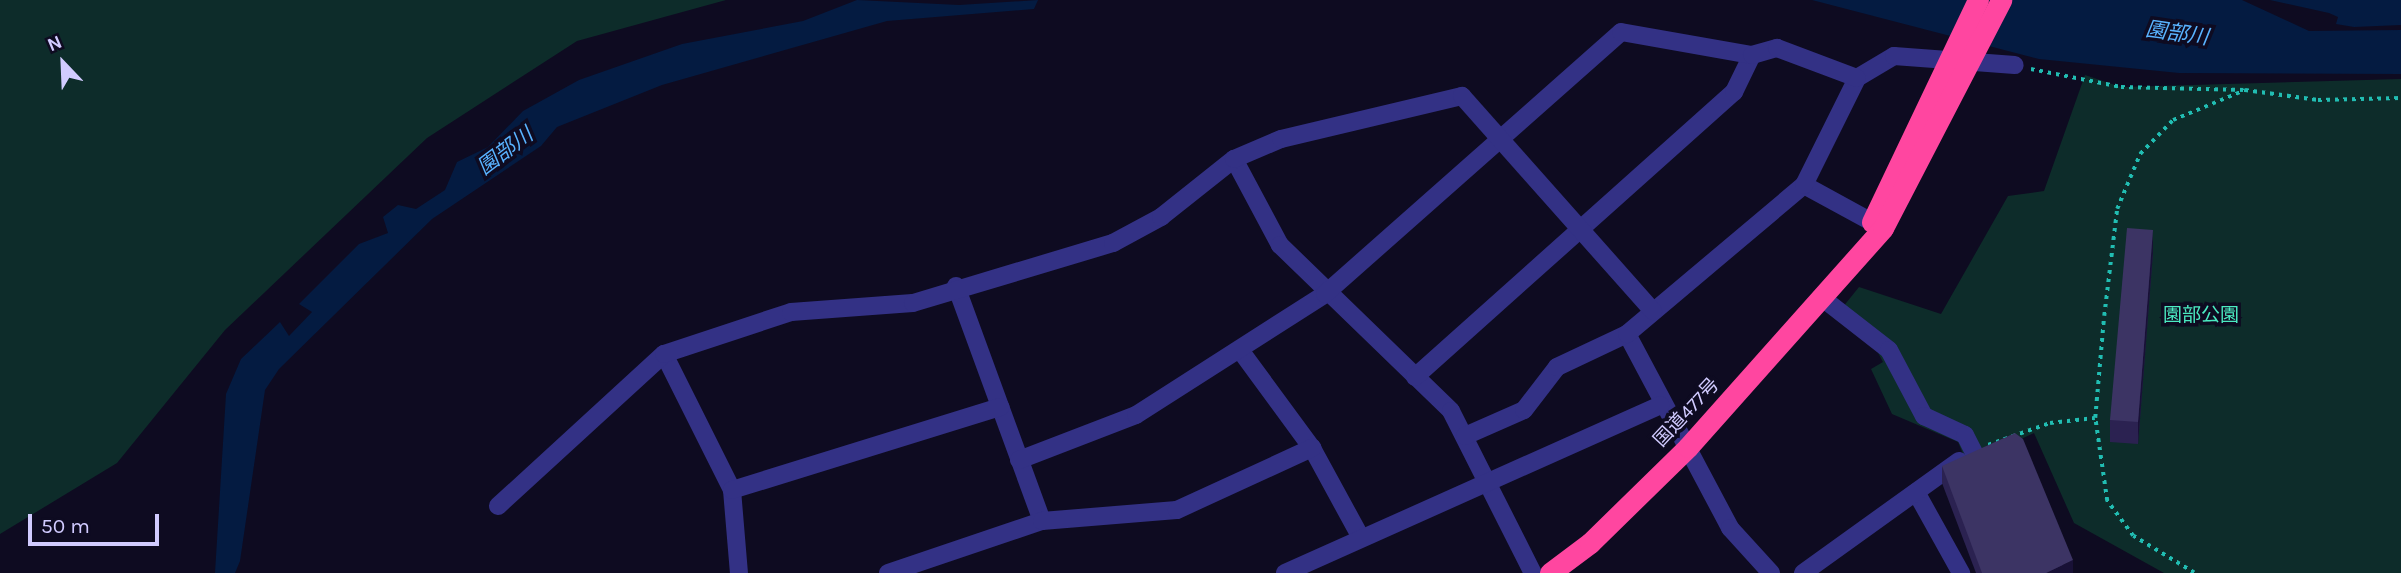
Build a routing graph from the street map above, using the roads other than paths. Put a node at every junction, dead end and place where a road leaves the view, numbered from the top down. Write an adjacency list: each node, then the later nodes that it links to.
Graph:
1 (1978, 0): 3 (highway, 国道477号)
2 (2001, 0): 3 (highway, 国道477号)
3 (1964, 53): 5 (street); 6 (street); 10 (highway, 国道477号)
4 (1752, 54): 6 (street); 7 (street); 11 (street)
5 (2015, 65)
6 (1857, 78): 9 (street)
7 (1501, 140): 8 (street); 11 (street); 13 (street)
8 (1234, 159): 12 (street); 13 (street)
9 (1804, 185): 10 (street); 15 (street)
10 (1877, 225): 14 (highway, 国道477号)
11 (1581, 229): 15 (street); 19 (street)
12 (956, 286): 18 (street); 21 (street)
13 (1325, 294): 17 (street); 19 (street)
14 (1821, 297): 23 (highway, 国道477号); 28 (street)
15 (1654, 311): 16 (street)
16 (1627, 334): 20 (street); 22 (street)
17 (1240, 350): 24 (street); 25 (street)
18 (664, 354): 27 (street); 29 (street)
19 (1415, 377): 22 (street)
20 (1660, 405): 23 (street); 26 (street)
21 (1000, 407): 25 (street); 27 (street)
22 (1465, 436): 26 (street)
23 (1688, 447): 36 (highway, 国道477号); 37 (street)
24 (1312, 448): 30 (street); 31 (street)
25 (1019, 460): 30 (street)
26 (1490, 483): 31 (street); 35 (street)
27 (732, 490): 32 (street)
28 (1916, 492): 38 (street); 39 (street)
29 (498, 506)
30 (1042, 521): 33 (street)
31 (1361, 538): 34 (street)
32 (739, 573)
33 (888, 573)
34 (1285, 573)
35 (1533, 573)
36 (1550, 573)
37 (1771, 573)
38 (1803, 573)
39 (1961, 573)

